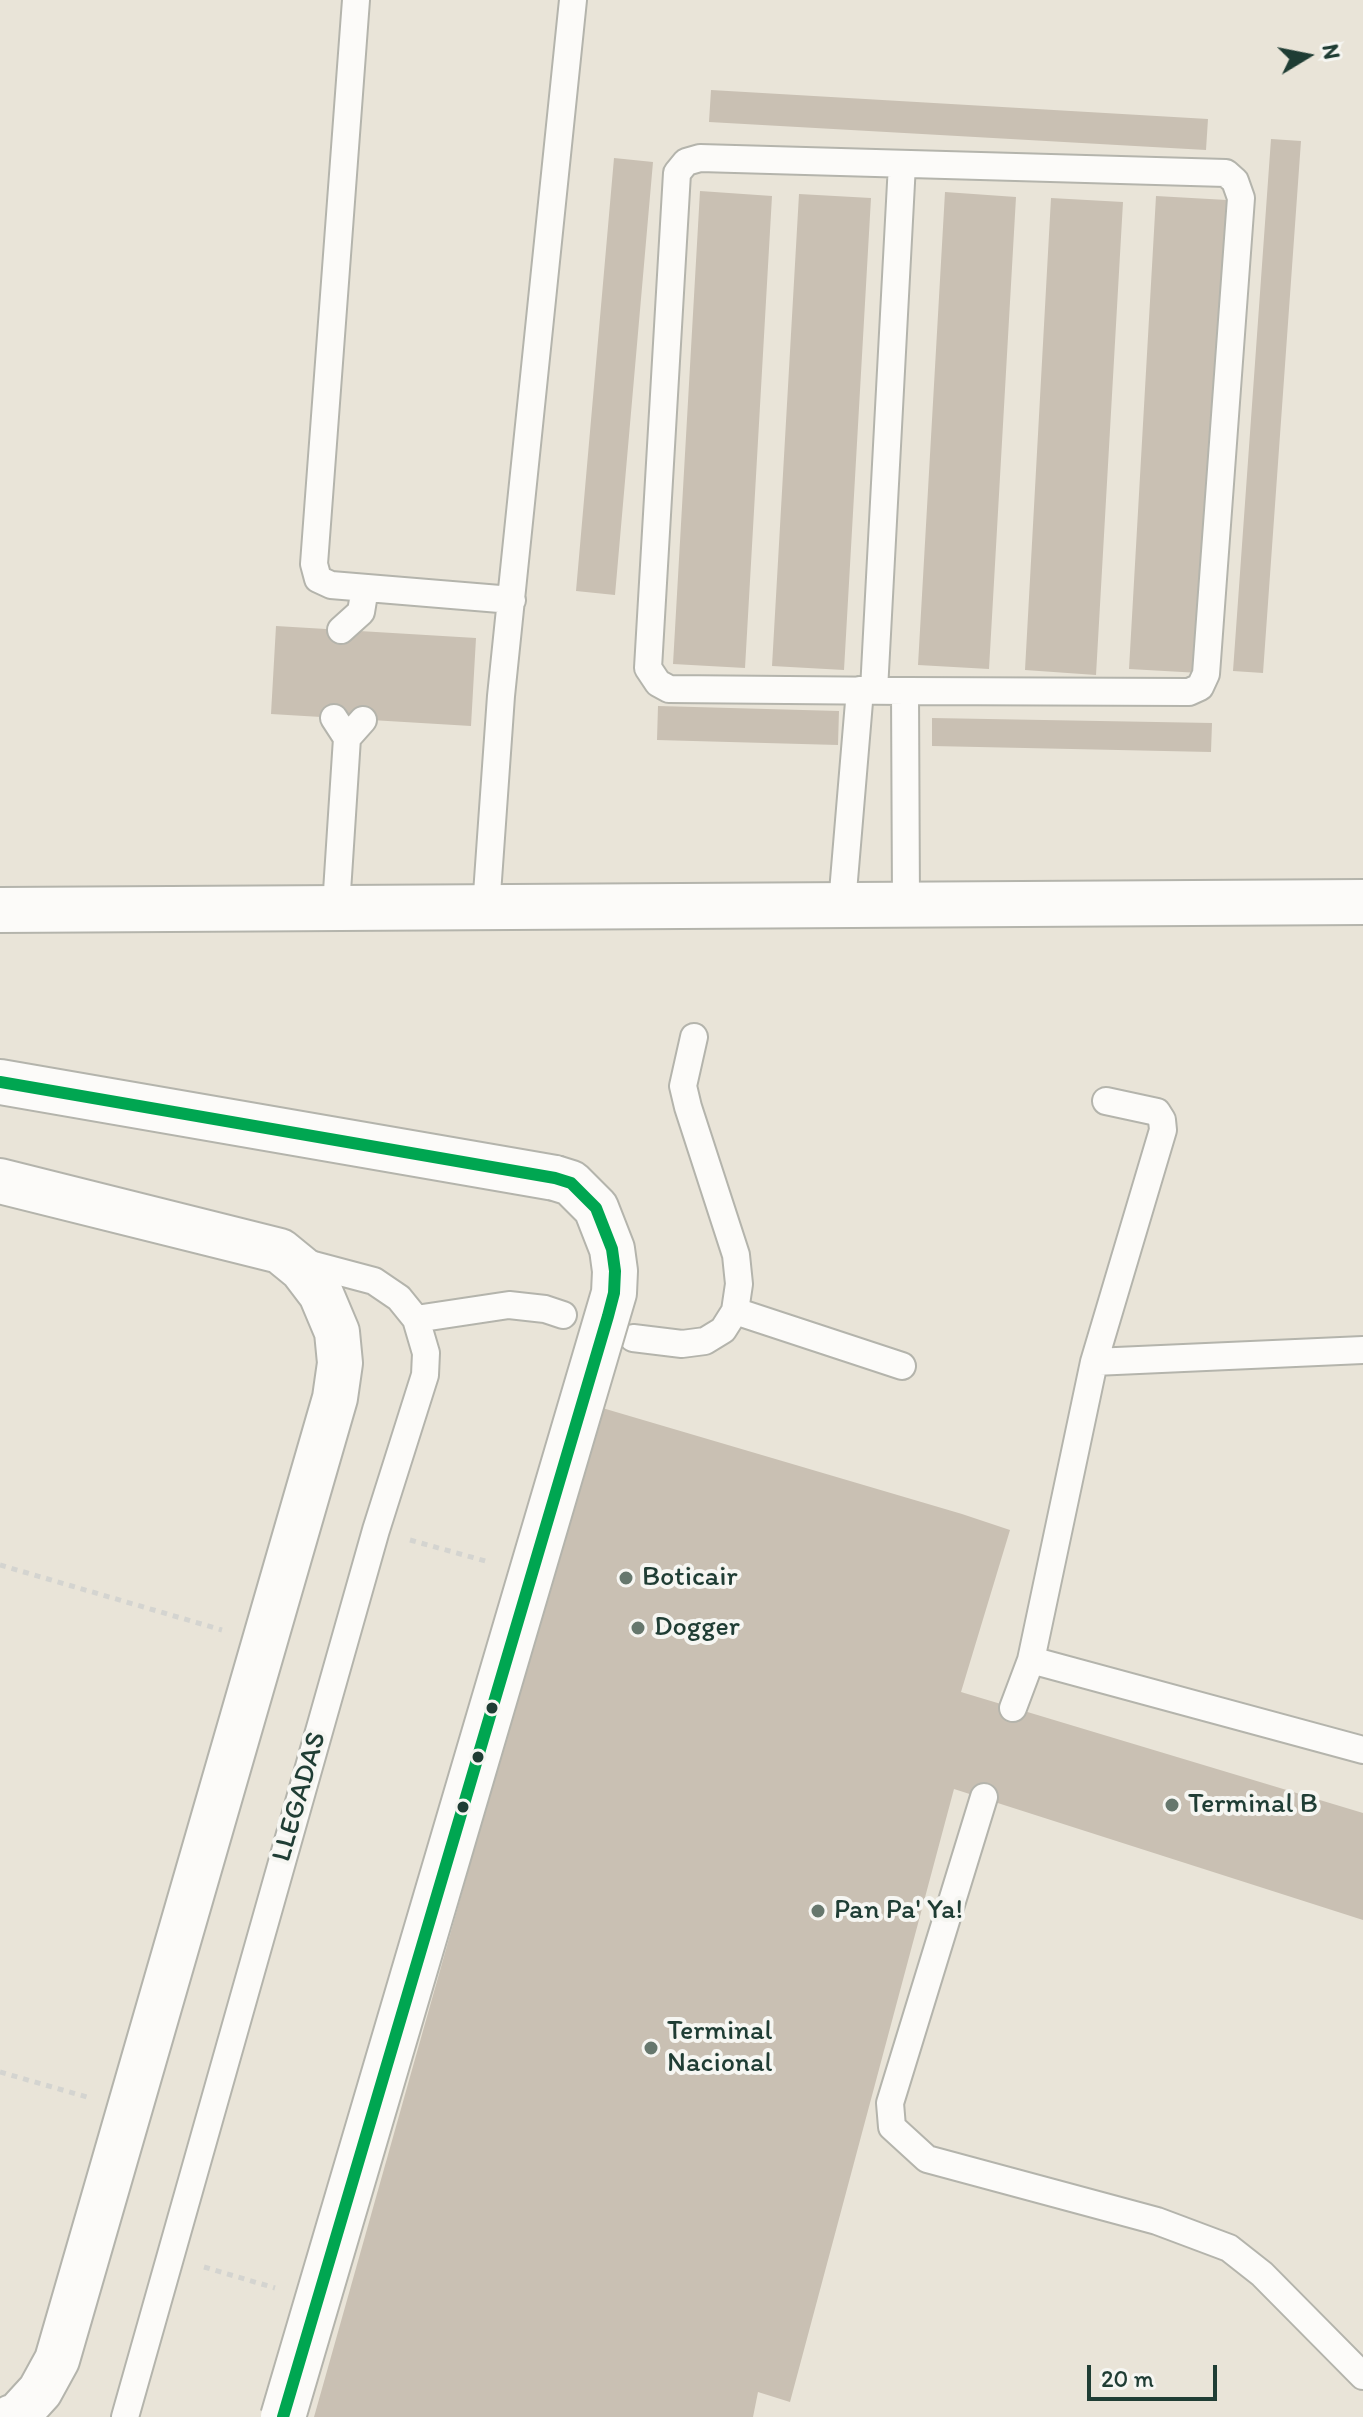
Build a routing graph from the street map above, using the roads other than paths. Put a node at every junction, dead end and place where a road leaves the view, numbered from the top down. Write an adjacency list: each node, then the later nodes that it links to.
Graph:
1 (356, 0): 5 (lane)
2 (573, 0): 4 (lane)
3 (902, 164): 7 (lane); 7 (lane); 8 (lane)
4 (512, 600): 5 (lane); 14 (lane)
5 (366, 610): 6 (lane)
6 (341, 630)
7 (867, 690): 8 (lane); 12 (lane)
8 (905, 691): 11 (lane)
9 (348, 725): 13 (lane)
10 (1363, 902): 11 (street)
11 (906, 903): 12 (street)
12 (842, 904): 14 (street)
13 (336, 907): 14 (street); 15 (street)
14 (486, 908)
15 (0, 910)
16 (694, 1037): 21 (lane)
17 (0, 1082): 35 (street, bridge)
18 (1106, 1101): 26 (lane)
19 (0, 1181): 20 (street)
20 (288, 1257): 23 (lane); 33 (street)
21 (735, 1311): 24 (lane); 27 (lane)
22 (563, 1315): 23 (lane)
23 (416, 1319): 34 (lane, LLEGADAS)
24 (633, 1338)
25 (1363, 1350): 26 (lane)
26 (1094, 1362): 28 (lane)
27 (902, 1366)
28 (1031, 1660): 29 (lane); 30 (lane)
29 (1013, 1708)
30 (1363, 1750)
31 (984, 1797): 32 (lane)
32 (1363, 2376)
33 (12, 2417)
34 (125, 2417)
35 (283, 2417)

